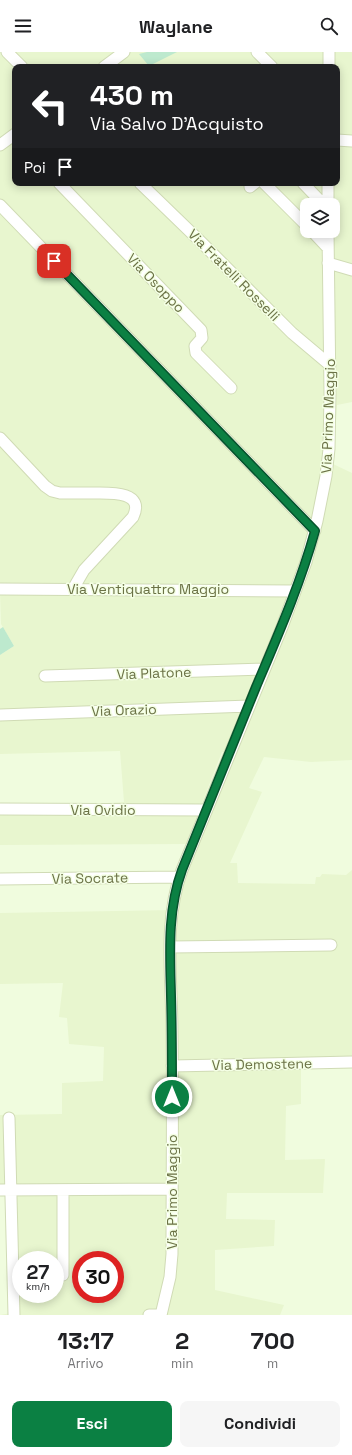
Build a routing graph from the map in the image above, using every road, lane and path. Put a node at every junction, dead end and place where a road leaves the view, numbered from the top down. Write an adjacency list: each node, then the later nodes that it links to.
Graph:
1 (7, 52): 5 (street)
2 (124, 52): 6 (street)
3 (257, 52): 7 (street)
4 (329, 52): 8 (street)
5 (19, 64)
6 (112, 64)
7 (269, 64)
8 (329, 64)
9 (12, 137): 12 (street)
10 (340, 140): 11 (street)
11 (352, 141)
12 (0, 145)
13 (62, 186): 28 (street, Via Osoppo)
14 (143, 186): 27 (street, Via Fratelli Rosselli)
15 (267, 186): 21 (street)
16 (306, 186): 18 (street)
17 (328, 186): 19 (street)
18 (317, 198)
19 (328, 198)
20 (0, 205): 30 (street)
21 (300, 219)
22 (319, 238): 24 (street)
23 (328, 238): 24 (street, Via Primo Maggio)
24 (328, 248): 25 (street, Via Primo Maggio)
25 (328, 263): 26 (street); 27 (street, Via Primo Maggio)
26 (352, 270)
27 (330, 366): 30 (street, Via Primo Maggio)
28 (231, 388)
29 (0, 438): 32 (street)
30 (315, 531): 33 (street, Via Primo Maggio)
31 (2, 587): 32 (street, Via Ventiquattro Maggio)
32 (73, 589): 33 (street, Via Ventiquattro Maggio)
33 (295, 591): 34 (street, Via Primo Maggio)
34 (264, 669): 35 (street, Via Platone); 36 (street, Via Primo Maggio)
35 (45, 676)
36 (249, 706): 37 (street, Via Orazio); 39 (street, Via Primo Maggio)
37 (0, 715)
38 (0, 809): 39 (street, Via Ovidio)
39 (206, 810): 40 (street, Via Primo Maggio)
40 (179, 876): 41 (street, Via Socrate); 43 (street, Via Primo Maggio)
41 (0, 879)
42 (331, 945): 43 (street)
43 (170, 947): 45 (street, Via Primo Maggio)
44 (352, 1062): 45 (street, Via Demostene)
45 (172, 1066): 47 (street, Via Primo Maggio)
46 (9, 1118): 48 (street)
47 (172, 1189): 49 (street); 53 (street, Via Primo Maggio)
48 (6, 1190): 49 (street); 51 (street)
49 (63, 1190): 50 (street)
50 (63, 1251)
51 (14, 1315)
52 (149, 1315): 53 (street)
53 (161, 1315)

